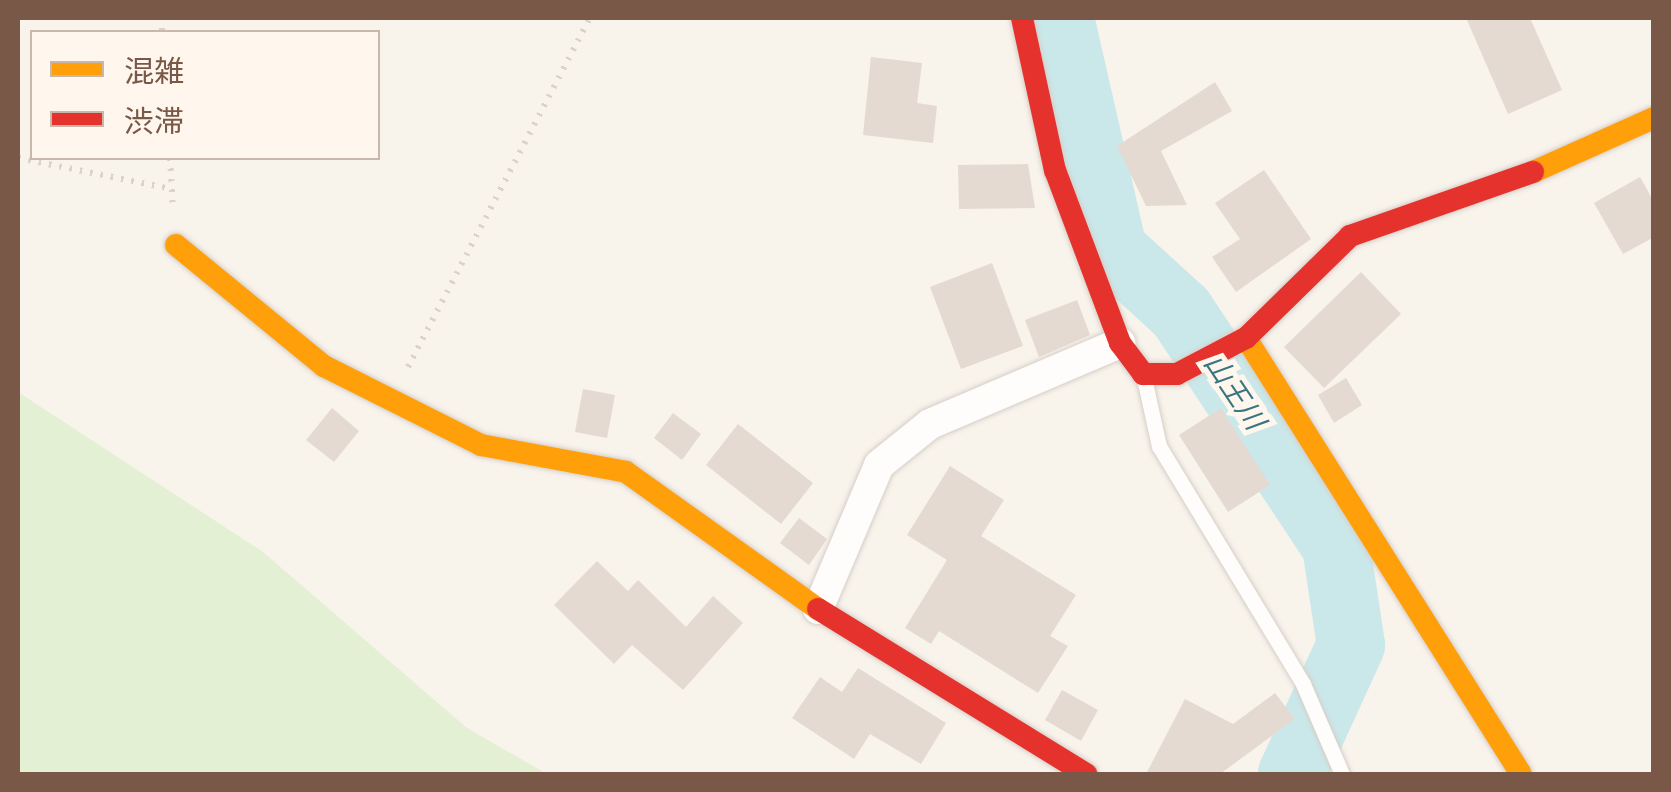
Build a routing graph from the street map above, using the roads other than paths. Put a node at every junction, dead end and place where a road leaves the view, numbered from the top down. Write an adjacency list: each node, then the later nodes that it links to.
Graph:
1 (1022, 18): 5 (street)
2 (1654, 118): 4 (street)
3 (176, 245): 7 (street)
4 (1244, 339): 6 (street); 10 (street)
5 (1120, 343): 6 (street); 7 (street)
6 (1143, 374): 9 (lane)
7 (818, 608): 8 (street)
8 (1086, 774)
9 (1342, 774)
10 (1521, 774)

